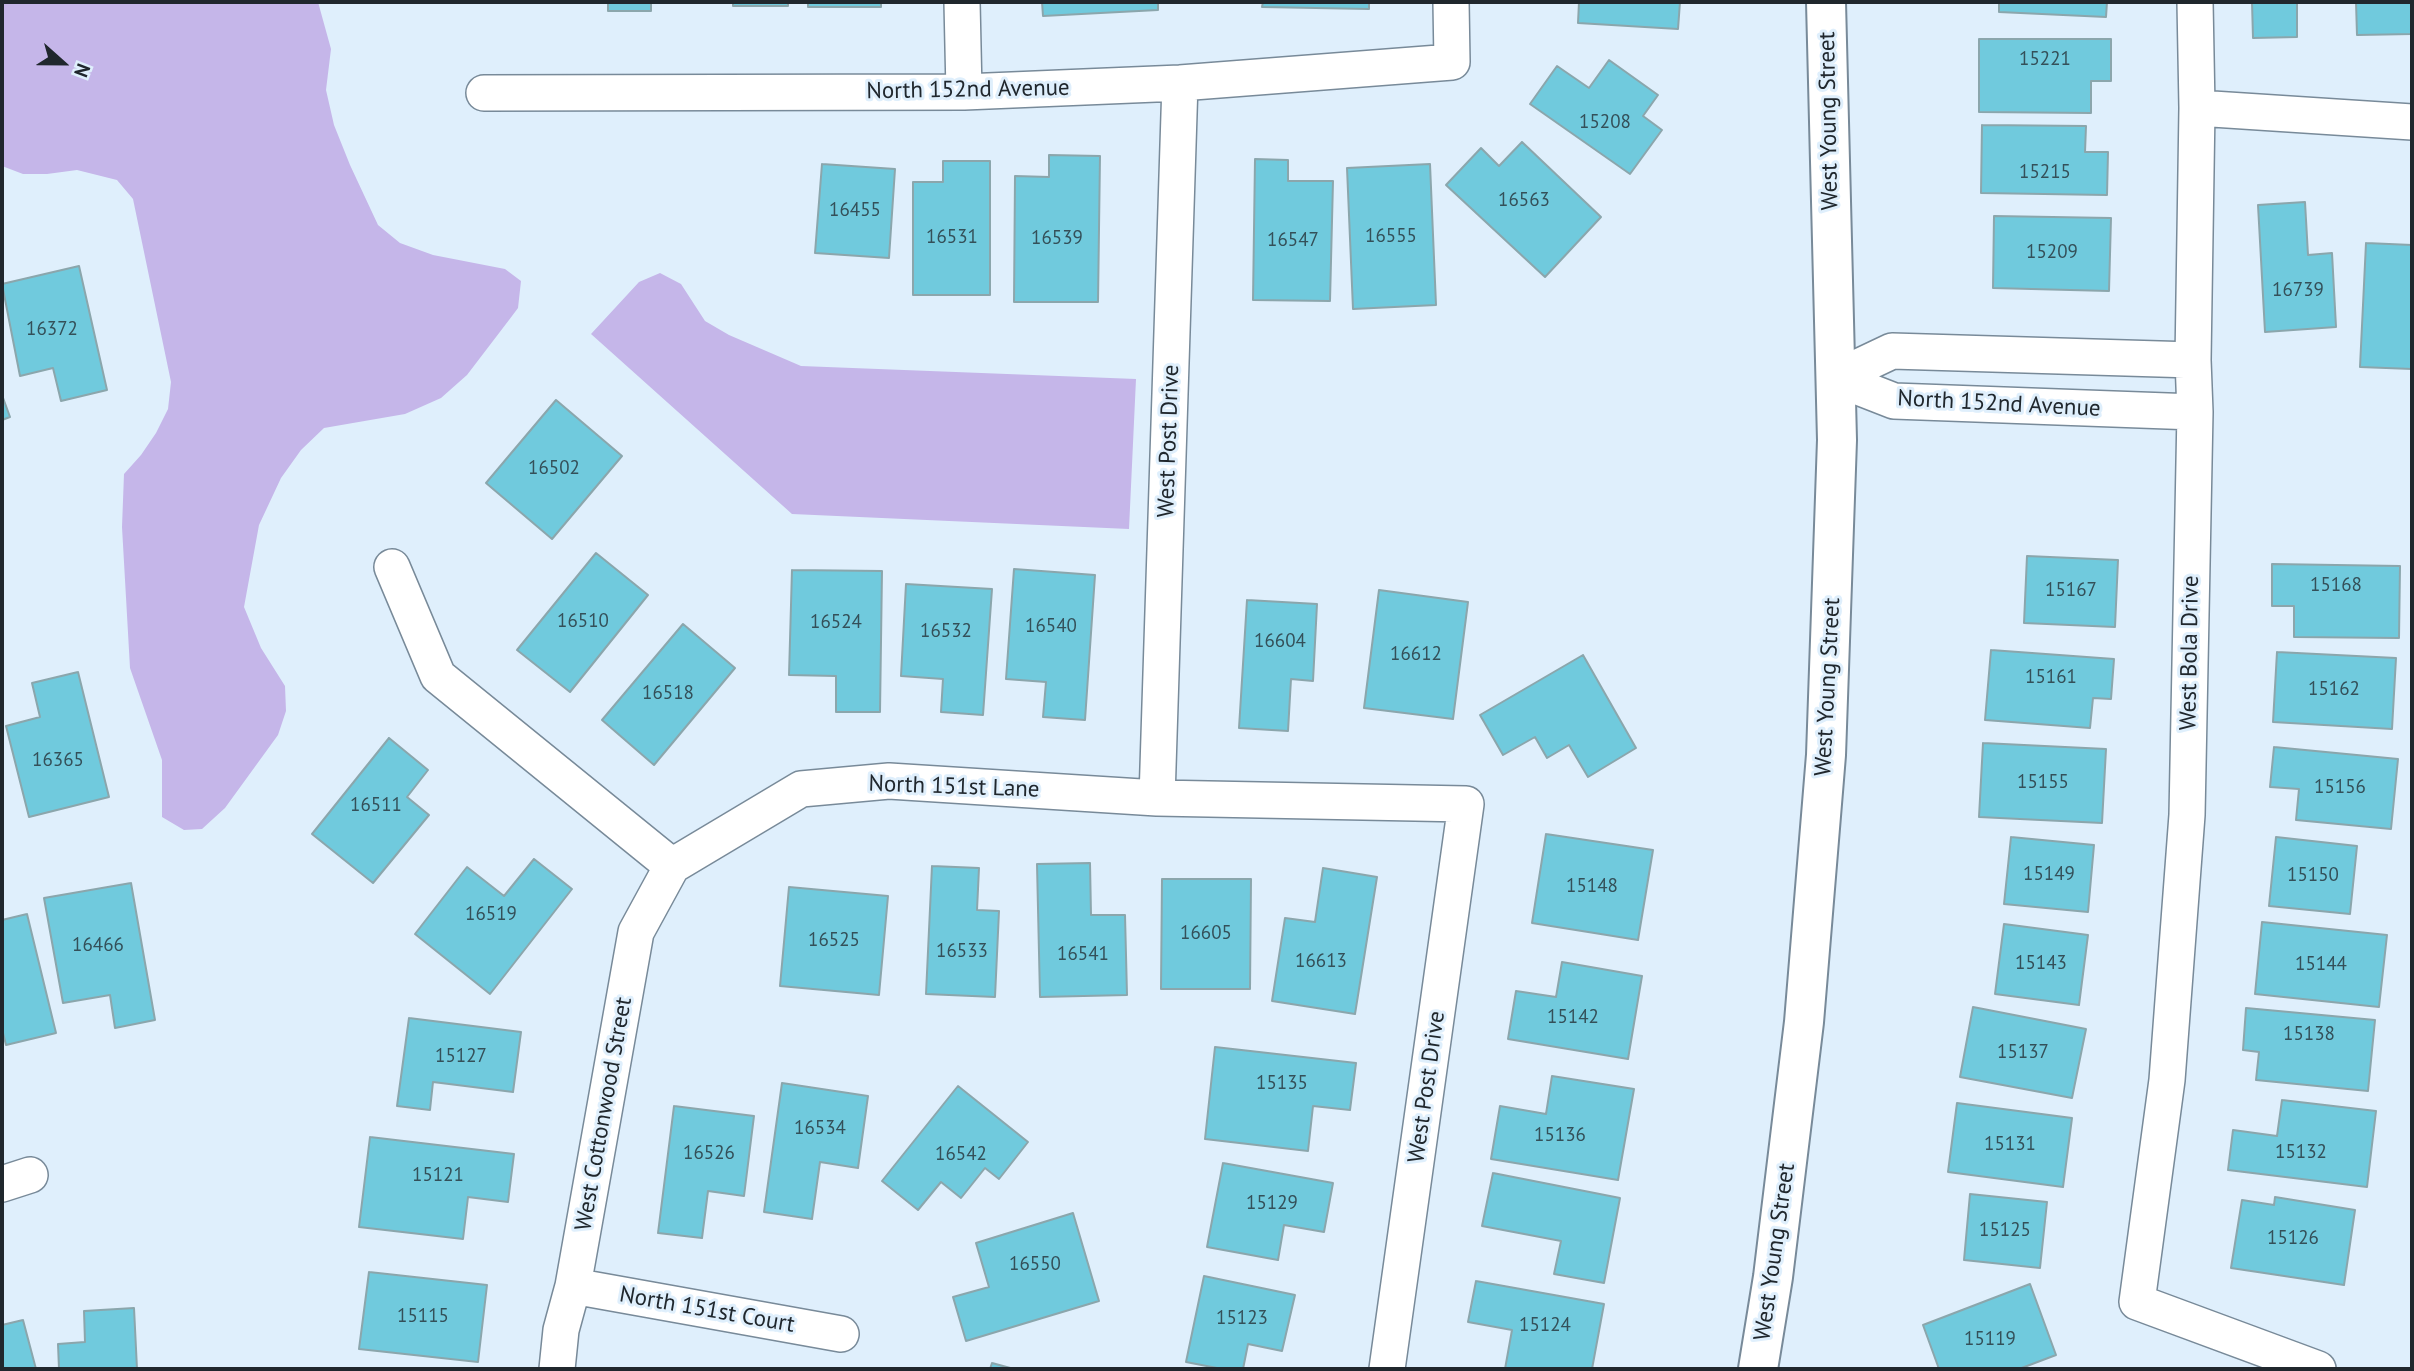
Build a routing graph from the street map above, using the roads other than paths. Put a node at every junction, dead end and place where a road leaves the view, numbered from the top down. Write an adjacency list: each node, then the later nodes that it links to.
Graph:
1 (962, 2): 6 (street)
2 (1451, 2): 5 (street, North 152nd Avenue)
3 (1826, 2): 11 (street, West Young Street)
4 (2195, 2): 8 (street, West Bola Drive)
5 (1180, 83): 6 (street, North 152nd Avenue); 14 (street, West Post Drive)
6 (964, 92): 7 (street, North 152nd Avenue)
7 (484, 93)
8 (2197, 108): 9 (street); 10 (street, West Bola Drive)
9 (2412, 122)
10 (2193, 360): 11 (street, North 152nd Avenue); 12 (street, West Bola Drive)
11 (1835, 378): 12 (street, North 152nd Avenue); 21 (street, West Young Street)
12 (2194, 412): 22 (street, West Bola Drive)
13 (392, 567): 16 (street)
14 (1157, 798): 15 (street, North 151st Lane); 16 (street, North 151st Lane)
15 (1466, 804): 20 (street, West Post Drive)
16 (671, 866): 17 (street, West Cottonwood Street)
17 (573, 1286): 18 (street, North 151st Court); 19 (street, West Cottonwood Street)
18 (841, 1334)
19 (557, 1369)
20 (1387, 1369)
21 (1758, 1369)
22 (2318, 1369)

